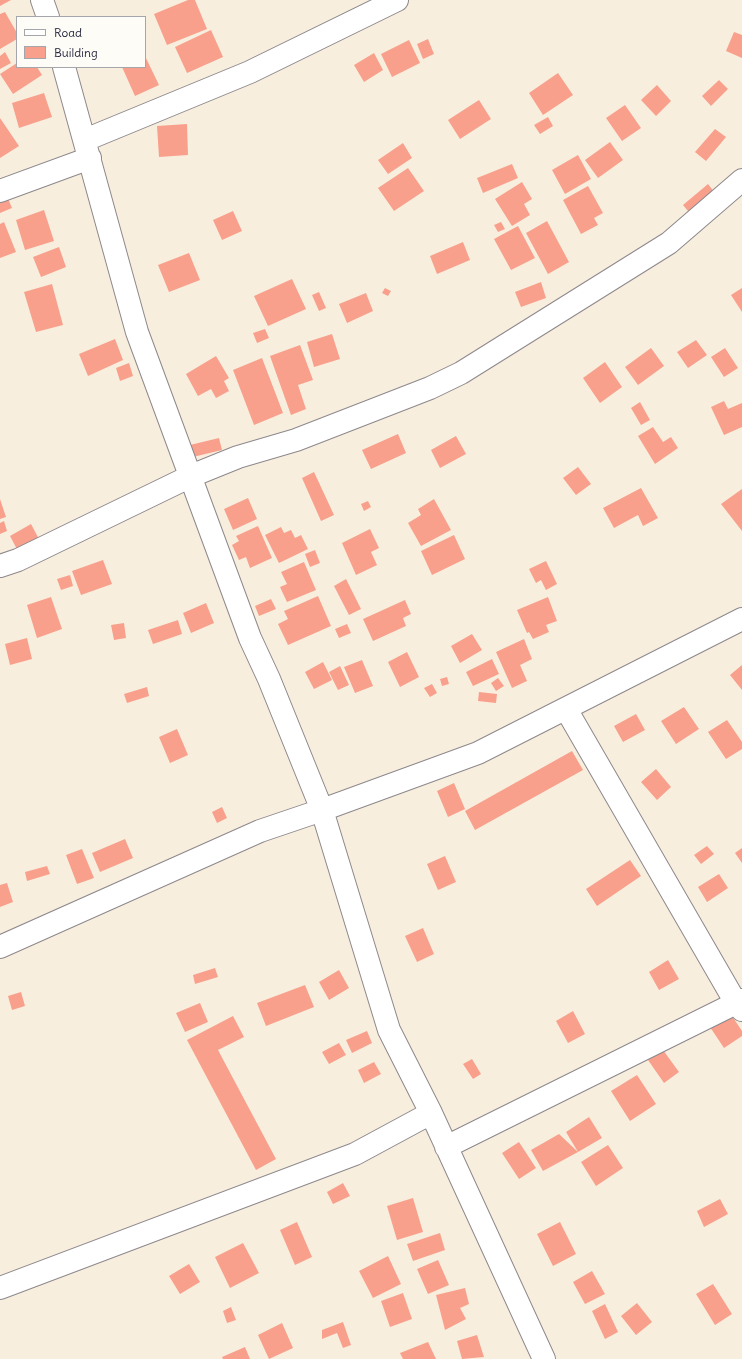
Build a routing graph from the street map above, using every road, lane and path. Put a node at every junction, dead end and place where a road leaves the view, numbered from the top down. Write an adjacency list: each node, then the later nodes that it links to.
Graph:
1 (42, 0): 3 (street)
2 (397, 0): 5 (street)
3 (48, 16)
4 (64, 68): 5 (street)
5 (87, 149): 7 (street); 8 (street)
6 (742, 180): 8 (street)
7 (0, 191)
8 (191, 476): 9 (street); 12 (street)
9 (0, 566)
10 (742, 619): 11 (street)
11 (566, 709): 12 (street); 14 (street)
12 (322, 810): 13 (street); 15 (street)
13 (0, 947)
14 (740, 1004): 16 (street)
15 (431, 1113): 16 (street); 17 (street)
16 (446, 1147): 18 (street)
17 (0, 1288)
18 (544, 1359)

